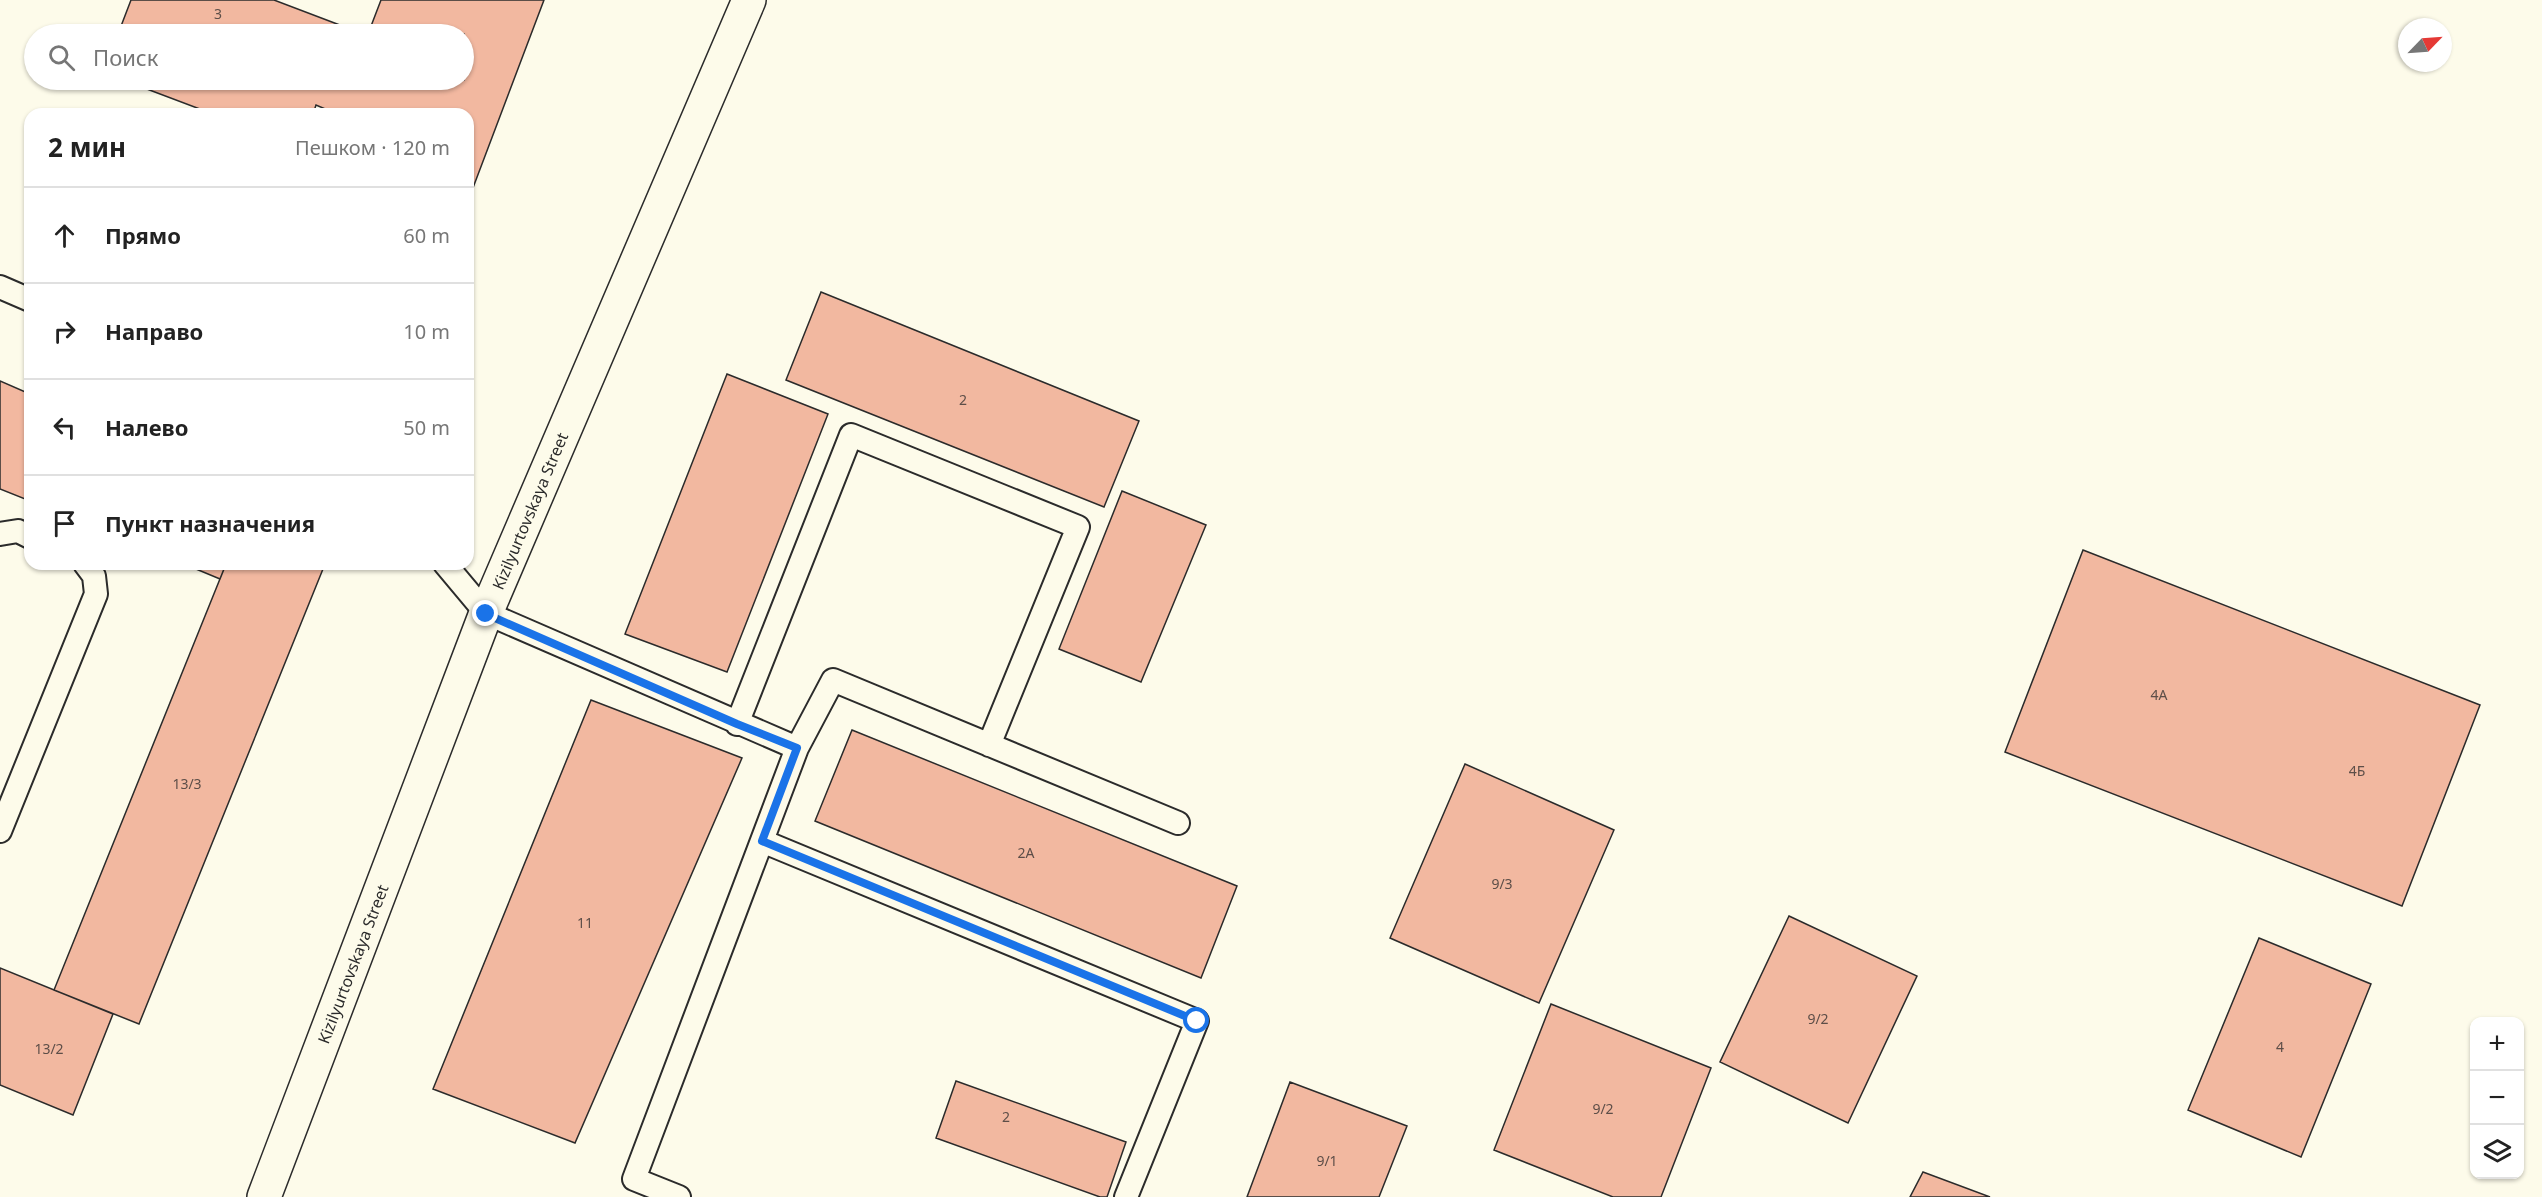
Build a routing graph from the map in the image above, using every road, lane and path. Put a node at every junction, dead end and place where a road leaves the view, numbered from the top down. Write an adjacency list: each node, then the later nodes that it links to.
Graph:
1 (749, 0): 8 (street, Kizilyurtovskaya Street)
2 (0, 287): 3 (lane)
3 (24, 297)
4 (0, 534): 5 (lane)
5 (24, 534)
6 (90, 570): 13 (lane)
7 (451, 570): 8 (lane)
8 (486, 614): 9 (lane); 15 (street, Kizilyurtovskaya Street)
9 (737, 724): 10 (lane); 11 (lane)
10 (989, 745): 11 (lane); 12 (lane)
11 (797, 748): 14 (lane)
12 (1178, 823)
13 (0, 831)
14 (762, 841): 16 (lane); 17 (lane)
15 (264, 1197)
16 (679, 1197)
17 (1126, 1197)

